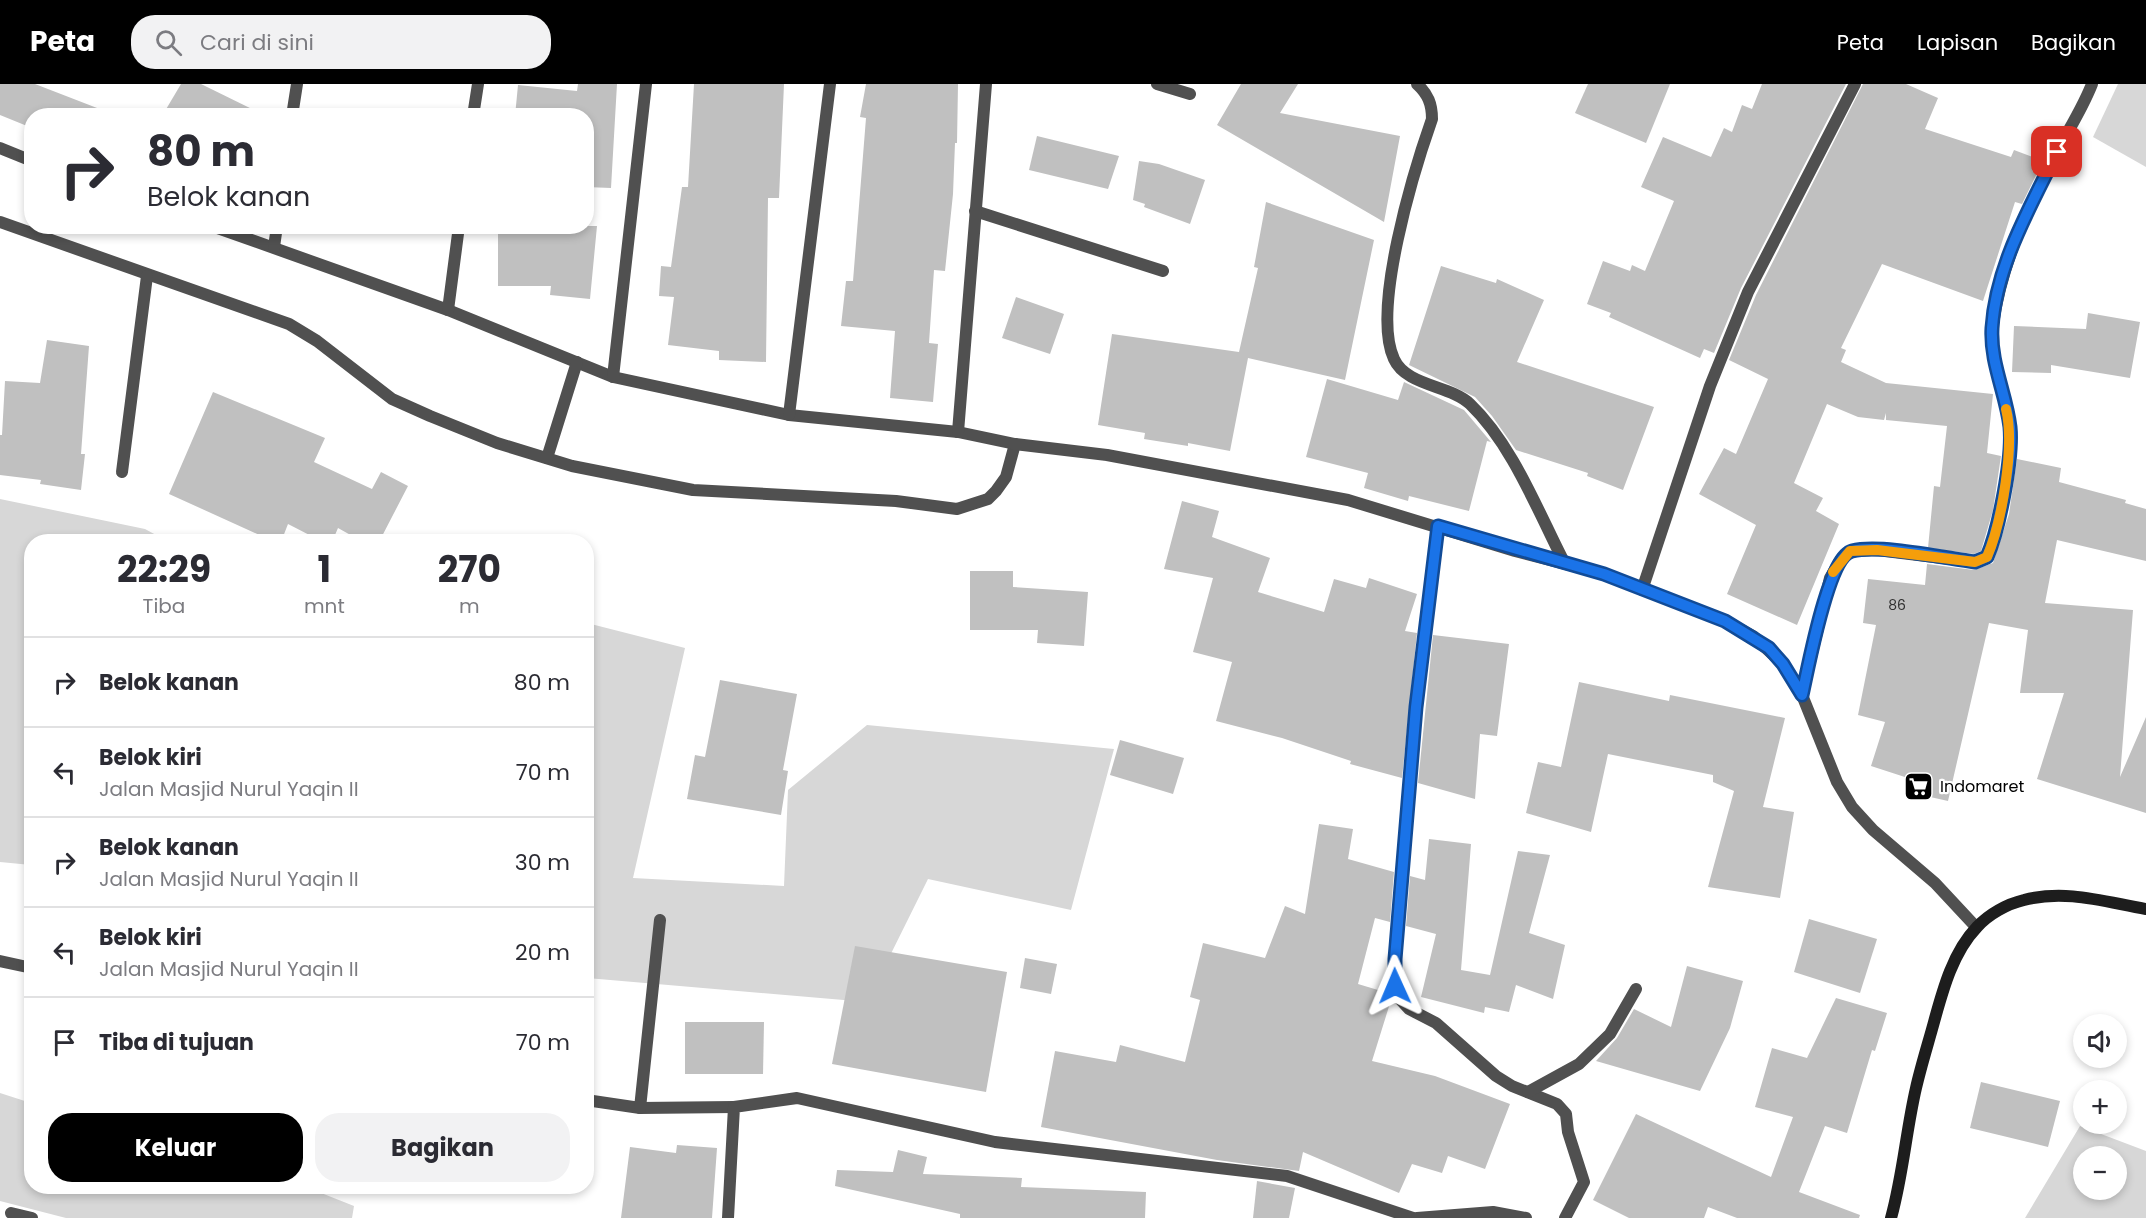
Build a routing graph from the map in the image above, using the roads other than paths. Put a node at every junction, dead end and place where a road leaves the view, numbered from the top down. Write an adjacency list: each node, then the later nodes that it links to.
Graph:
1 (297, 84): 11 (street)
2 (478, 84): 12 (street)
3 (646, 84): 27 (street)
4 (830, 84): 28 (street)
5 (986, 84): 15 (street)
6 (1156, 84): 10 (street)
7 (1417, 84): 34 (street)
8 (1855, 84): 35 (street)
9 (2092, 84): 36 (street)
10 (1190, 94)
11 (293, 108)
12 (475, 108)
13 (0, 148): 14 (street)
14 (24, 158)
15 (975, 211): 23 (street); 29 (street)
16 (0, 222): 17 (street)
17 (24, 231)
18 (33, 234): 24 (street)
19 (236, 234): 22 (street)
20 (276, 234): 22 (street)
21 (458, 234): 25 (street)
22 (274, 247): 25 (street)
23 (1162, 271)
24 (147, 276): 31 (street); 32 (street)
25 (448, 310): 26 (street)
26 (577, 362): 27 (street); 31 (street)
27 (613, 377): 28 (street)
28 (789, 415): 29 (street)
29 (958, 432): 30 (street)
30 (1015, 444): 31 (street); 33 (street)
31 (547, 458)
32 (122, 472)
33 (1438, 526): 34 (street); 43 (street)
34 (1565, 564): 35 (street)
35 (1642, 590): 36 (street)
36 (1802, 695): 39 (street)
37 (2146, 909): 39 (street)
38 (660, 920): 46 (street)
39 (1976, 927): 53 (street)
40 (0, 962): 41 (street)
41 (24, 966)
42 (1636, 989): 43 (street)
43 (1528, 1092): 52 (street)
44 (594, 1101): 46 (street)
45 (734, 1107): 46 (street); 49 (street); 50 (street)
46 (640, 1108)
47 (7, 1214): 48 (street)
48 (32, 1218)
49 (728, 1218)
50 (1415, 1218): 51 (street)
51 (1526, 1218)
52 (1565, 1218)
53 (1891, 1218)

